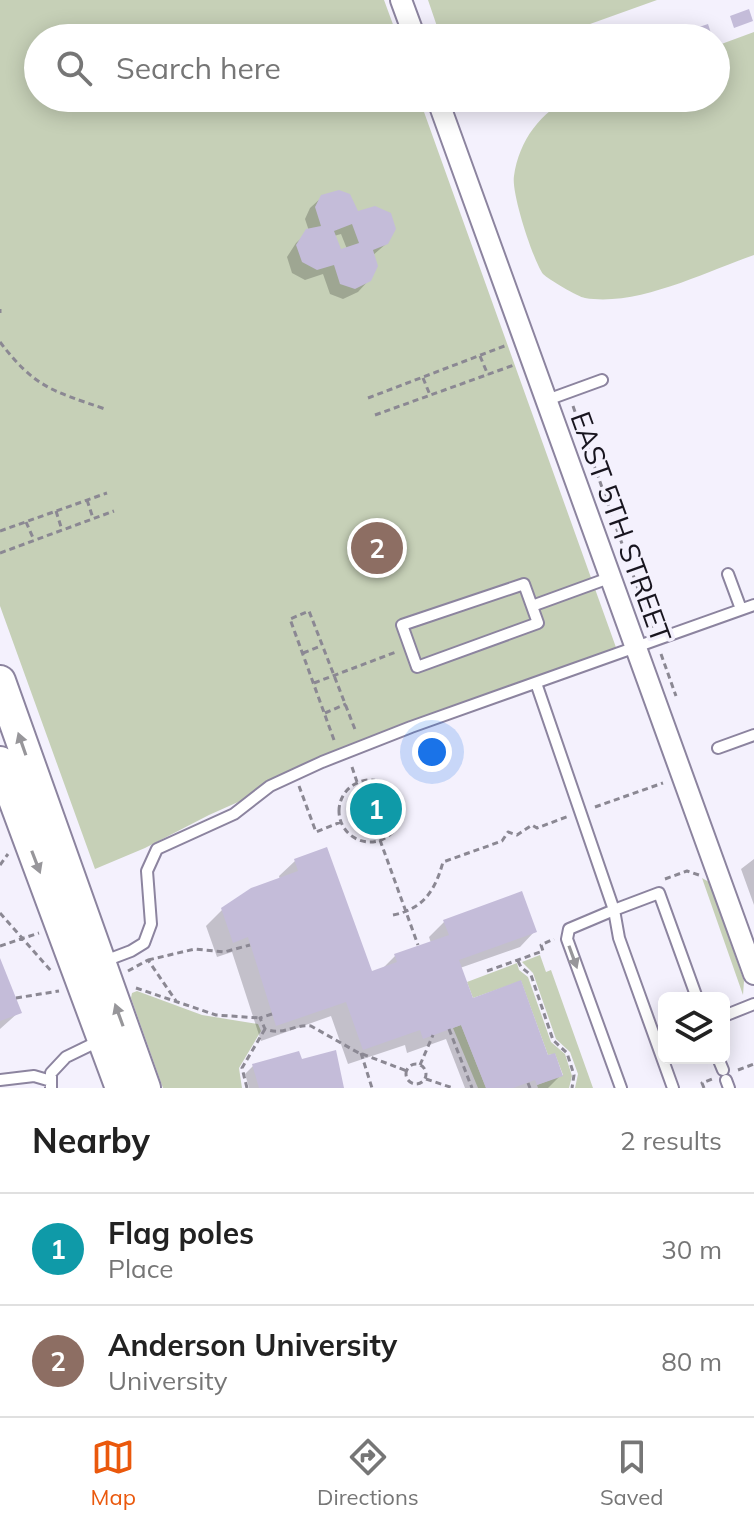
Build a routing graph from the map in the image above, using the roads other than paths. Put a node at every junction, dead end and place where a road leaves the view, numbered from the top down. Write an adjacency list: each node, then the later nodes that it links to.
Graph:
1 (401, 0): 2 (street)
2 (410, 24)
3 (442, 112): 5 (street, EAST 5TH STREET)
4 (602, 380): 5 (lane)
5 (547, 400): 7 (street, EAST 5TH STREET)
6 (728, 574): 10 (lane)
7 (609, 578): 9 (lane); 11 (street, EAST 5TH STREET)
8 (754, 605): 10 (lane)
9 (532, 606): 9 (lane)
10 (741, 609): 11 (lane)
11 (634, 648): 13 (lane); 20 (street, EAST 5TH STREET)
12 (0, 681): 17 (main road, one-way to 12)
13 (536, 683): 18 (lane); 19 (lane)
14 (754, 735): 15 (lane)
15 (718, 748)
16 (0, 762): 17 (main road)
17 (18, 804): 19 (main road); 24 (main road, one-way to 24)
18 (614, 910): 21 (lane); 29 (lane, one-way to 29); 30 (lane)
19 (110, 969): 28 (main road, one-way to 19)
20 (754, 974)
21 (695, 992)
22 (754, 1004): 23 (lane)
23 (730, 1014)
24 (103, 1039): 26 (lane); 27 (main road)
25 (0, 1080): 26 (lane)
26 (51, 1084)
27 (121, 1088)
28 (145, 1088)
29 (621, 1088)
30 (673, 1088)

